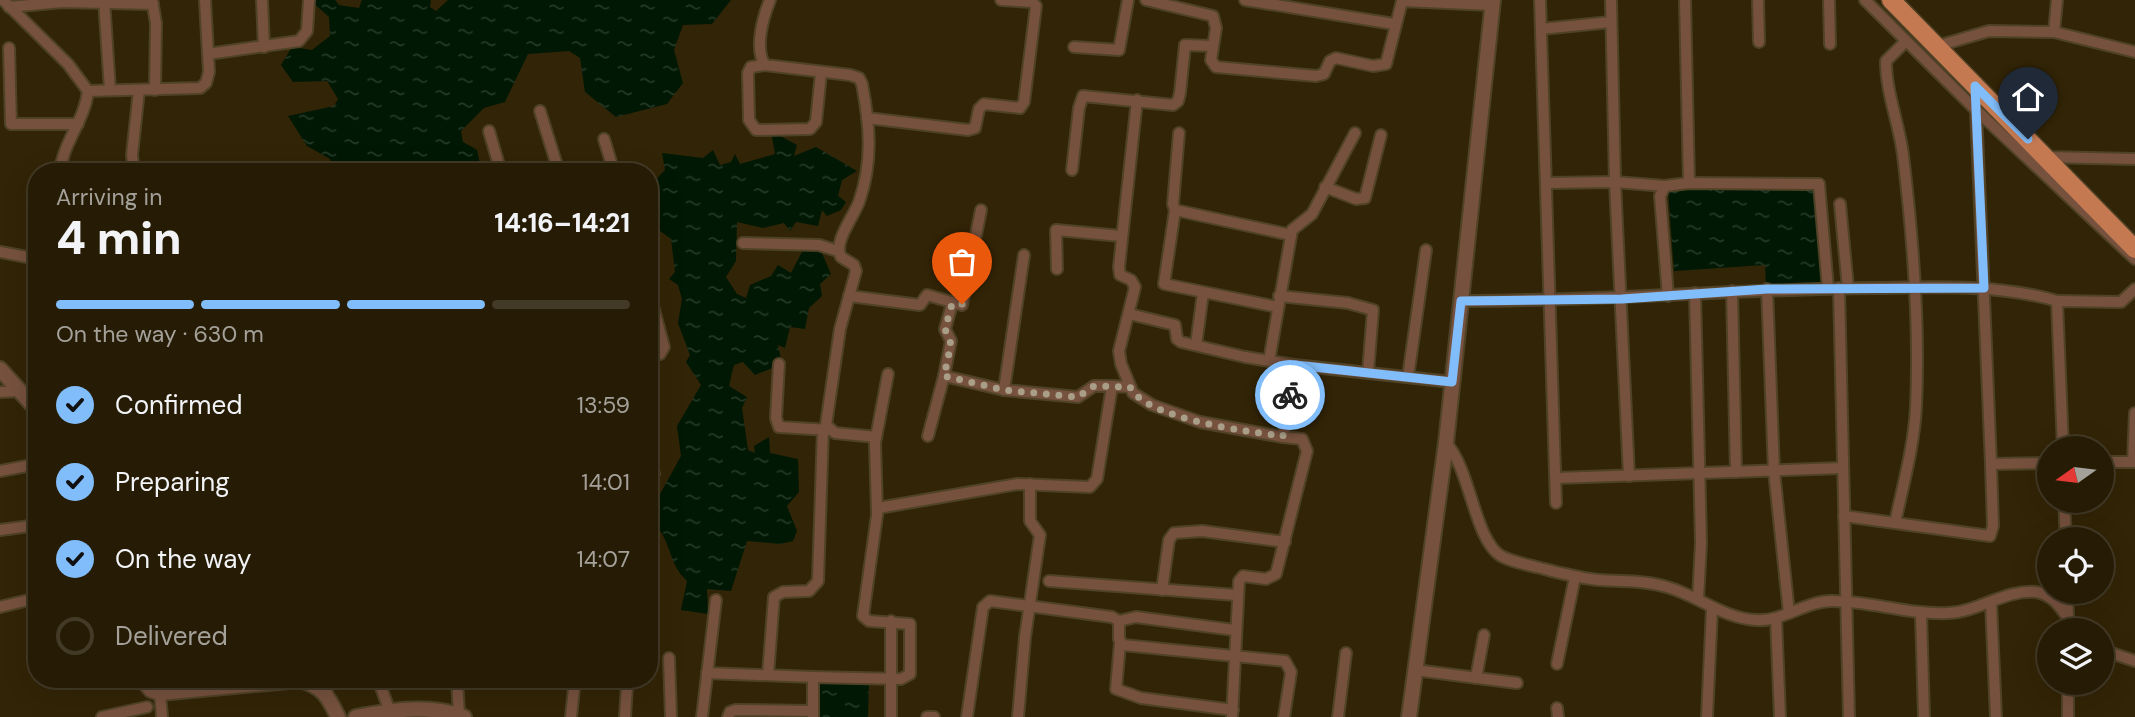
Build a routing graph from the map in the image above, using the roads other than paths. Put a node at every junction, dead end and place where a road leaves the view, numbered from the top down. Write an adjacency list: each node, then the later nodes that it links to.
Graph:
1 (205, 0): 39 (street)
2 (262, 0): 34 (street)
3 (309, 0): 34 (street)
4 (770, 0): 40 (street)
5 (1001, 0): 50 (street)
6 (1128, 0): 35 (street)
7 (1146, 0): 24 (street)
8 (1245, 0): 25 (street)
9 (1336, 0): 25 (street)
10 (1400, 0): 23 (street); 27 (street)
11 (1540, 0): 28 (street)
12 (1611, 0): 26 (street)
13 (1685, 0): 68 (street)
14 (1758, 0): 30 (street)
15 (1829, 0): 32 (street)
16 (1865, 0): 31 (street)
17 (1891, 0): 36 (main road)
18 (2057, 0): 29 (street)
19 (51, 2): 20 (street); 22 (street)
20 (104, 2): 21 (street); 43 (street)
21 (153, 2): 45 (street)
22 (6, 3): 46 (street)
23 (1492, 3): 96 (street)
24 (1202, 6): 33 (street)
25 (1333, 13): 27 (street)
26 (1611, 22): 28 (street); 66 (street)
27 (1394, 24): 33 (street)
28 (1541, 29): 67 (street)
29 (2054, 32): 36 (street); 38 (street)
30 (1759, 41)
31 (1906, 41): 48 (street); 85 (street)
32 (1830, 44)
33 (1213, 46): 47 (street)
34 (264, 47): 39 (street)
35 (1074, 47)
36 (1934, 47): 42 (main road)
37 (9, 48): 52 (street)
38 (2135, 52)
39 (208, 54): 45 (street)
40 (765, 65): 41 (street); 41 (street)
41 (821, 73): 50 (street)
42 (1975, 86): 48 (street); 58 (main road)
43 (110, 90): 44 (street); 46 (street)
44 (139, 90): 45 (street); 61 (street)
45 (155, 90)
46 (88, 91): 51 (street)
47 (1137, 100): 65 (street); 75 (street)
48 (1975, 109): 83 (street); 87 (street)
49 (540, 111): 63 (street)
50 (867, 118): 80 (street)
51 (78, 124): 52 (street); 60 (street)
52 (6, 125)
53 (489, 131): 62 (street)
54 (1180, 133): 73 (street)
55 (1355, 133): 70 (street)
56 (1381, 135): 70 (street)
57 (604, 139): 64 (street)
58 (2046, 156): 59 (street); 77 (main road)
59 (2135, 159)
60 (62, 163)
61 (133, 163)
62 (498, 163)
63 (556, 163)
64 (611, 163)
65 (1072, 170)
66 (1615, 182): 67 (street); 69 (street); 95 (street)
67 (1546, 183): 97 (street)
68 (1689, 183): 69 (street); 86 (street)
69 (1665, 186): 93 (street)
70 (1325, 187): 74 (street)
71 (1840, 204): 86 (street)
72 (981, 210): 100 (street)
73 (1175, 210): 74 (street); 90 (street)
74 (1291, 235): 99 (street)
75 (1121, 236): 84 (street); 101 (street)
76 (743, 243): 80 (street)
77 (2135, 249)
78 (1426, 250): 112 (street)
79 (0, 251): 82 (street)
80 (838, 251): 92 (street)
81 (1024, 256): 116 (street)
82 (28, 257)
83 (2135, 260)
84 (1057, 269)
85 (1914, 287): 86 (street); 87 (street); 143 (street)
86 (1838, 288): 88 (street); 132 (street)
87 (1984, 288): 98 (street); 130 (street)
88 (1767, 289): 89 (street); 134 (street)
89 (1732, 290): 91 (street); 136 (street)
90 (1203, 293): 99 (street); 103 (street)
91 (1695, 293): 93 (street); 135 (street)
92 (849, 296): 100 (street); 121 (street)
93 (1668, 296): 95 (street)
94 (2134, 296): 98 (street)
95 (1622, 299): 97 (street); 137 (street)
96 (1461, 301): 97 (street); 113 (street)
97 (1549, 301): 138 (street)
98 (2057, 301): 124 (street)
99 (1279, 302): 105 (street); 109 (street)
100 (952, 304): 111 (street)
101 (1129, 314): 103 (street); 115 (street)
102 (658, 324): 104 (street)
103 (1196, 345): 105 (street)
104 (658, 355)
105 (1269, 361): 107 (street)
106 (779, 364): 121 (street)
107 (1295, 365): 109 (street); 123 (street)
108 (0, 369): 117 (street)
109 (1368, 372): 112 (street)
110 (888, 374): 125 (street)
111 (944, 376): 116 (street); 122 (street)
112 (1408, 377): 113 (street)
113 (1452, 382): 126 (street)
114 (1112, 386): 115 (street); 116 (street); 139 (street)
115 (1130, 387): 123 (street)
116 (1004, 390)
117 (20, 391): 118 (street); 119 (street)
118 (0, 392)
119 (28, 400)
120 (2135, 413): 128 (street)
121 (826, 429): 125 (street); 176 (street)
122 (928, 436)
123 (1283, 436): 146 (street)
124 (2063, 436)
125 (876, 437): 141 (street)
126 (1446, 443): 147 (street); 174 (street)
127 (2114, 462): 128 (street)
128 (2134, 462)
129 (2037, 463): 130 (street)
130 (1991, 464): 143 (street)
131 (28, 466): 133 (street)
132 (1841, 468): 134 (street); 142 (street)
133 (0, 471)
134 (1774, 471): 136 (street); 159 (street)
135 (1699, 472): 136 (street); 137 (street); 151 (street)
136 (1736, 472)
137 (1629, 476): 138 (street)
138 (1556, 478): 140 (street)
139 (1030, 484): 141 (street); 156 (street)
140 (1556, 503)
141 (877, 511): 163 (street)
142 (1844, 516): 143 (street); 154 (street)
143 (1895, 523)
144 (28, 526): 145 (street)
145 (0, 530)
146 (1285, 542): 149 (street); 150 (street)
147 (1576, 577): 151 (street); 173 (street)
148 (1049, 581): 149 (street)
149 (1162, 590): 150 (street)
150 (1236, 595): 165 (street)
151 (1698, 599): 158 (street)
152 (28, 600): 157 (street)
153 (716, 600): 175 (street)
154 (1845, 603): 159 (street); 160 (street); 214 (street)
155 (1991, 603): 160 (street); 162 (street); 216 (street)
156 (1029, 606): 164 (street); 207 (street); 208 (street)
157 (0, 607)
158 (1712, 609): 161 (street); 212 (street)
159 (1789, 613): 161 (street)
160 (1922, 613): 215 (street)
161 (1776, 618): 213 (street)
162 (2065, 618)
163 (891, 621): 179 (street); 179 (street)
164 (1119, 621): 165 (street); 167 (street)
165 (1234, 630): 169 (street)
166 (1484, 635): 178 (street)
167 (1120, 643): 169 (street); 192 (street)
168 (1346, 653): 210 (street)
169 (1234, 654): 192 (street); 209 (street)
170 (2114, 654): 172 (street)
171 (668, 658): 201 (street)
172 (2135, 661)
173 (1557, 664)
174 (1415, 670): 178 (street); 211 (street)
175 (707, 673): 176 (street); 202 (street)
176 (768, 676): 177 (street)
177 (813, 677): 179 (street); 193 (street)
178 (1476, 678): 180 (street)
179 (891, 679): 204 (street)
180 (1517, 683)
181 (151, 688): 189 (street)
182 (151, 688): 196 (street)
183 (327, 688): 197 (street)
184 (382, 688): 190 (street)
185 (458, 688): 194 (street)
186 (574, 688): 199 (street)
187 (627, 688): 200 (street)
188 (2068, 695): 217 (street)
189 (146, 712): 195 (street)
190 (390, 712): 194 (street); 198 (street)
191 (744, 713): 193 (street); 203 (street)
192 (1232, 713)
193 (813, 714)
194 (461, 716)
195 (102, 717)
196 (162, 717)
197 (338, 717)
198 (356, 717)
199 (571, 717)
200 (625, 717)
201 (671, 717)
202 (702, 717)
203 (728, 717)
204 (891, 717)
205 (927, 717): 206 (street)
206 (934, 717)
207 (967, 717)
208 (1018, 717)
209 (1284, 717)
210 (1338, 717)
211 (1409, 717)
212 (1707, 717)
213 (1780, 717)
214 (1849, 717)
215 (1924, 717)
216 (1996, 717)
217 (2068, 717)

